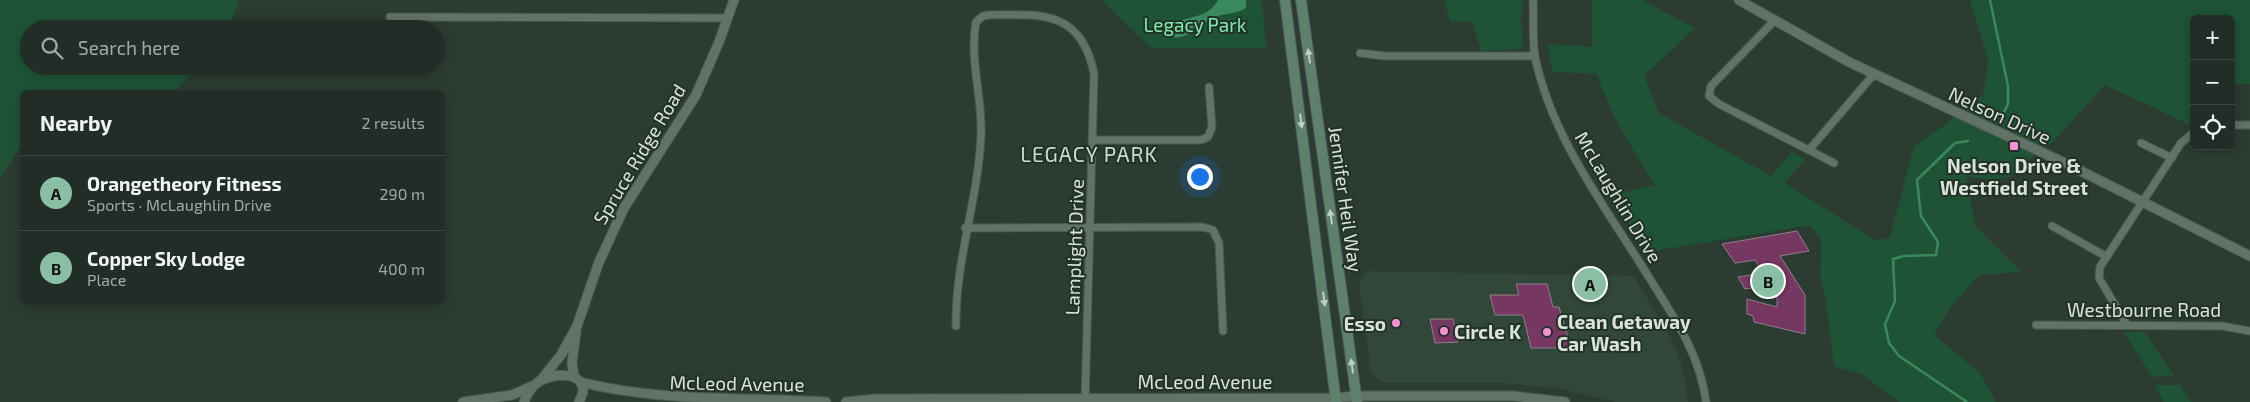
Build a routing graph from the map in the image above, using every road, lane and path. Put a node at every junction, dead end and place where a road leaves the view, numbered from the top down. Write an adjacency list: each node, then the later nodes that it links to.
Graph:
1 (734, 0): 7 (street, Spruce Ridge Road)
2 (1285, 0): 38 (main road, Jennifer Heil Way, one-way to 38)
3 (1301, 0): 36 (main road, Jennifer Heil Way, one-way to 3)
4 (1533, 0): 10 (street, McLaughlin Drive)
5 (1739, 0): 8 (street, Nelson Drive)
6 (390, 18): 7 (street)
7 (728, 18): 29 (street, Spruce Ridge Road)
8 (1773, 22): 11 (street, Nelson Drive); 18 (street)
9 (1360, 53): 10 (street)
10 (1535, 56): 46 (street, McLaughlin Drive)
11 (1874, 74): 18 (street); 21 (street, Nelson Drive)
12 (1209, 87): 16 (street)
13 (2235, 125): 14 (street)
14 (2250, 125)
15 (2190, 135): 19 (street)
16 (1093, 140): 23 (street, Lamplight Drive); 24 (street, Lamplight Drive)
17 (2141, 143): 19 (street)
18 (1809, 150): 20 (street)
19 (2172, 158): 21 (street)
20 (1834, 163)
21 (2143, 202): 25 (street, Nelson Drive); 26 (street)
22 (2052, 226): 26 (street)
23 (1090, 227): 24 (street); 31 (street); 37 (street, Lamplight Drive)
24 (965, 228): 30 (street, Lamplight Drive)
25 (2250, 256)
26 (2107, 257): 28 (street)
27 (2036, 325): 28 (street, Westbourne Road)
28 (2127, 325): 32 (street, Westbourne Road)
29 (576, 326): 33 (street, Spruce Ridge Road); 34 (street, Spruce Ridge Road)
30 (956, 326)
31 (1223, 330)
32 (2250, 331)
33 (577, 380): 34 (street); 35 (street, McLeod Avenue); 41 (street, Spruce Ridge Road)
34 (537, 383): 39 (street); 40 (street, Spruce Ridge Road)
35 (648, 399): 42 (street, McLeod Avenue); 43 (street, McLeod Avenue)
36 (1357, 399): 38 (street, McLeod Avenue); 45 (street, McLeod Avenue)
37 (1085, 400): 38 (street, McLeod Avenue); 44 (street, McLeod Avenue)
38 (1336, 400)
39 (463, 402)
40 (524, 402)
41 (579, 402)
42 (632, 402)
43 (826, 402)
44 (846, 402)
45 (1565, 402)
46 (1706, 402)

